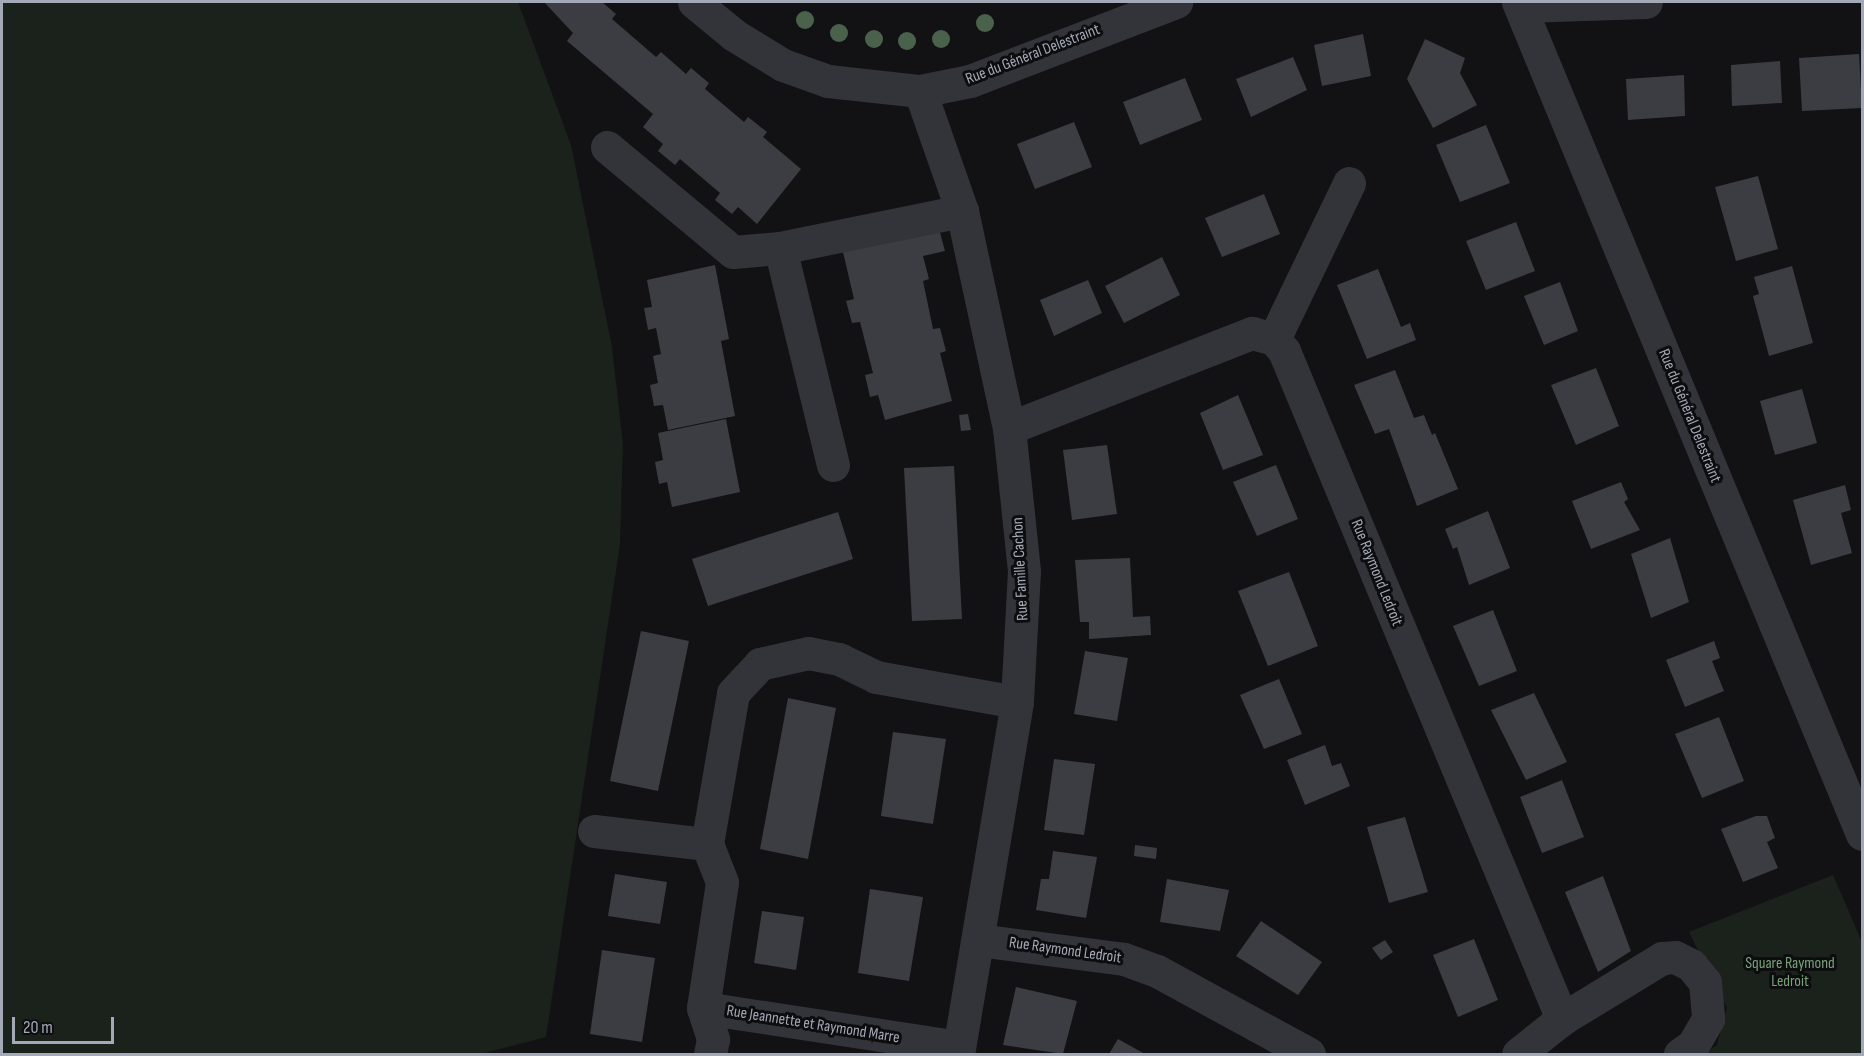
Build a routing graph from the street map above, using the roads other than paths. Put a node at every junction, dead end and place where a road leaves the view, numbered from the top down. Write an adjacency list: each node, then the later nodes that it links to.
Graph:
1 (694, 2): 5 (street, Rue du Général Delestraint)
2 (1646, 2): 3 (street)
3 (1517, 3): 15 (street, Rue du Général Delestraint)
4 (1161, 4): 5 (street, Rue du Général Delestraint)
5 (920, 91): 8 (street, Rue Famille Cachon)
6 (607, 147): 9 (street)
7 (1349, 183): 10 (street)
8 (962, 211): 9 (street); 11 (street, Rue Famille Cachon)
9 (780, 248): 12 (street)
10 (1274, 339): 11 (street); 19 (street, Rue Raymond Ledroit)
11 (1009, 428): 13 (street, Rue Famille Cachon)
12 (832, 465)
13 (1017, 702): 16 (street); 17 (street, Rue Famille Cachon)
14 (594, 831): 16 (street)
15 (1863, 834)
16 (707, 844): 18 (street, Rue Jeannette et Raymond Marre)
17 (978, 940): 20 (street, Rue Famille Cachon); 22 (street, Rue Raymond Ledroit)
18 (702, 1008): 20 (street, Rue Jeannette et Raymond Marre); 21 (street, Rue Jeannette et Raymond Marre)
19 (1562, 1019): 23 (street); 24 (street)
20 (959, 1051)
21 (710, 1054)
22 (1309, 1054)
23 (1518, 1054)
24 (1680, 1054)

